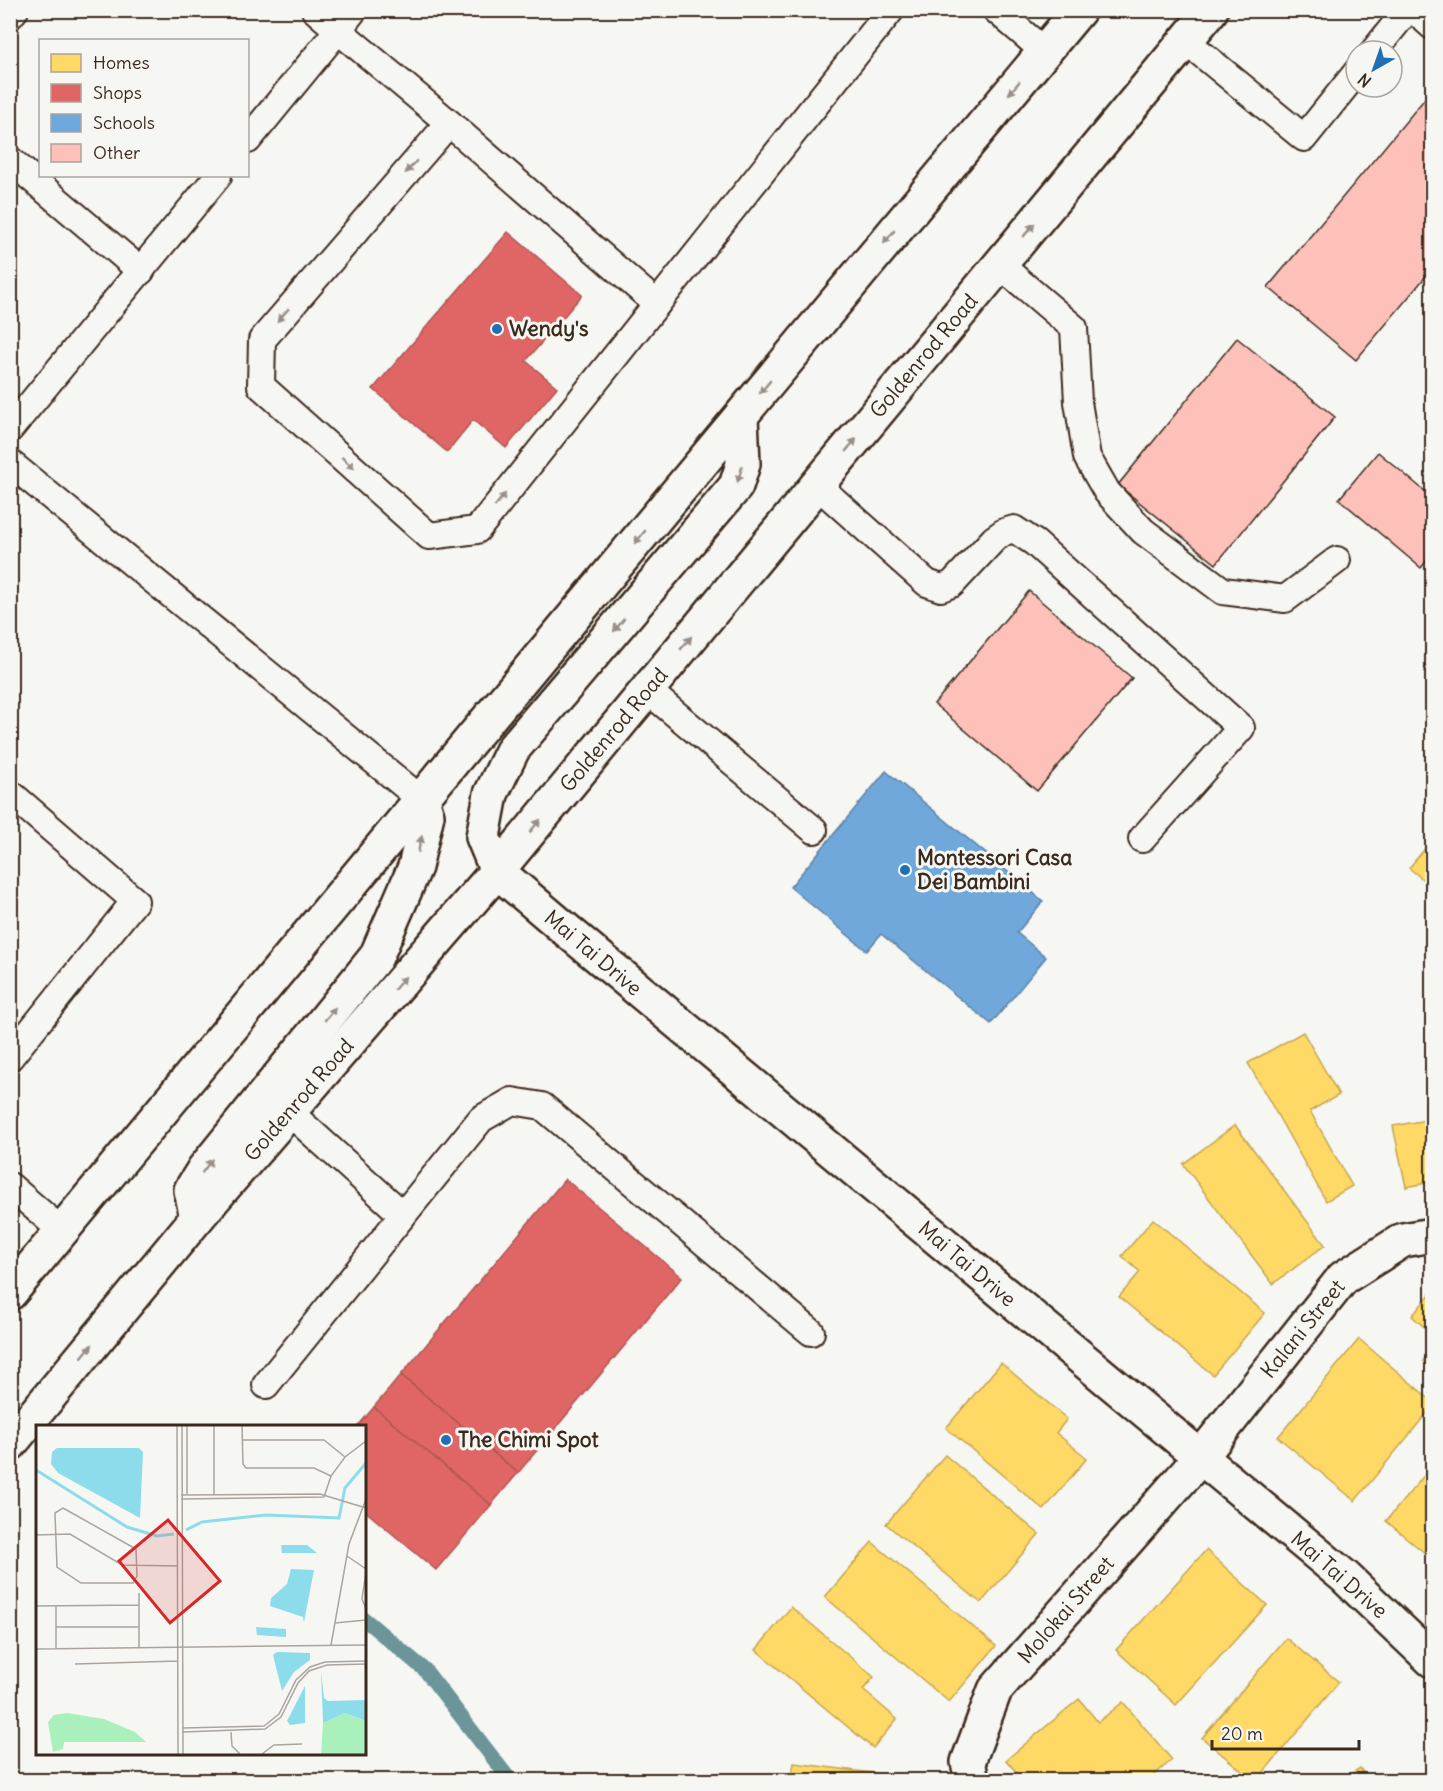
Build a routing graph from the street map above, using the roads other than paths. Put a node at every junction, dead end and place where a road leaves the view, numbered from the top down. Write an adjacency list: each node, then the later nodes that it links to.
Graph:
1 (15, 10): 9 (lane)
2 (315, 10): 10 (lane)
3 (891, 10): 22 (lane)
4 (996, 10): 14 (lane)
5 (1079, 10): 14 (main road)
6 (1211, 10): 13 (main road, Goldenrod Road)
7 (1407, 10): 12 (lane)
8 (1414, 10): 11 (lane)
9 (10, 16)
10 (346, 20): 16 (lane); 17 (lane)
11 (1432, 26)
12 (1384, 39)
13 (1186, 41): 15 (lane); 20 (main road, Goldenrod Road, one-way to 13)
14 (1044, 51): 23 (main road, one-way to 23)
15 (1344, 89)
16 (449, 123): 22 (lane); 22 (lane, one-way to 22)
17 (249, 139)
18 (10, 160): 21 (lane)
19 (217, 177): 21 (lane)
20 (1000, 265): 26 (main road, Goldenrod Road, one-way to 20); 27 (lane)
21 (141, 271): 24 (lane)
22 (652, 310)
23 (741, 416): 30 (main road, one-way to 30); 33 (main road, one-way to 33)
24 (10, 429)
25 (10, 463): 30 (lane)
26 (817, 485): 28 (main road, Goldenrod Road, one-way to 26); 32 (lane)
27 (1337, 560)
28 (647, 690): 31 (lane); 33 (main road, Goldenrod Road, one-way to 28)
29 (10, 794): 34 (lane)
30 (422, 800): 38 (main road, one-way to 30); 39 (main road)
31 (814, 830)
32 (1142, 839)
33 (497, 871): 35 (main road, Goldenrod Road, one-way to 33); 45 (main road, Mai Tai Drive)
34 (10, 1057)
35 (289, 1112): 37 (lane); 38 (main road, Goldenrod Road)
36 (10, 1186): 39 (lane)
37 (404, 1215): 42 (lane); 43 (lane)
38 (197, 1218): 44 (main road, Goldenrod Road, one-way to 38)
39 (62, 1231): 41 (main road)
40 (1432, 1235): 45 (main road, Kalani Street)
41 (10, 1293)
42 (811, 1332)
43 (266, 1385)
44 (10, 1444)
45 (1200, 1458): 46 (main road, Mai Tai Drive); 47 (main road, Molokai Street)
46 (1432, 1660)
47 (972, 1780)

